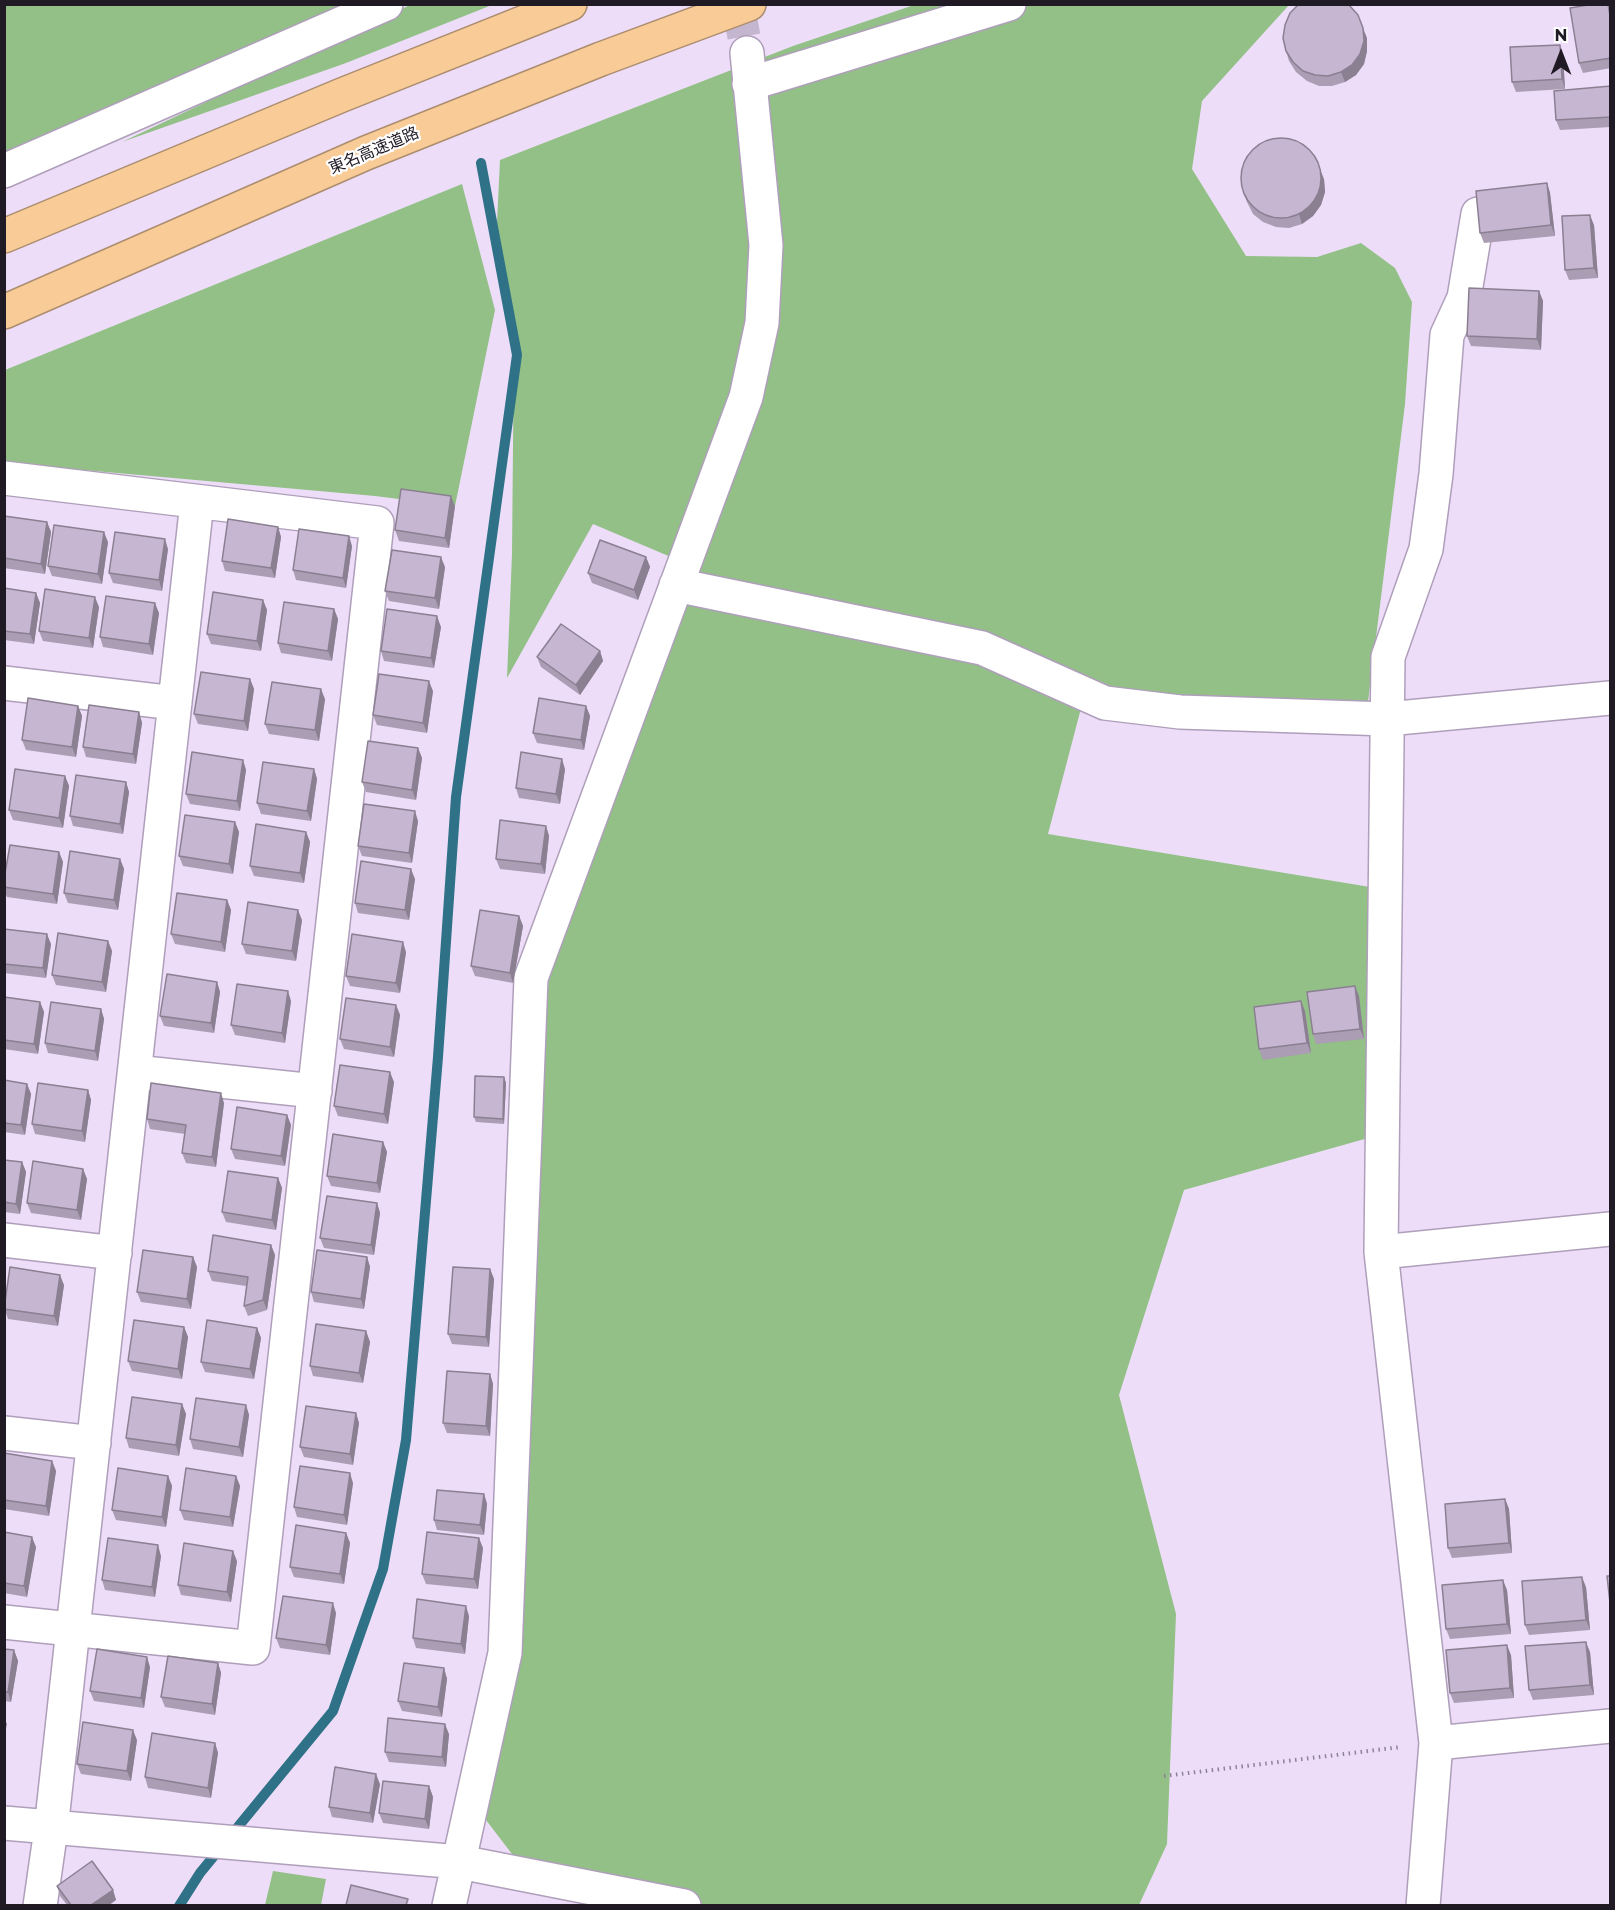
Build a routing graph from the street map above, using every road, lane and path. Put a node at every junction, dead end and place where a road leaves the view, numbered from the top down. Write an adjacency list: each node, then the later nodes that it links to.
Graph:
1 (386, 4): 5 (street)
2 (570, 4): 7 (highway)
3 (749, 4): 8 (highway, 東名高速道路)
4 (1009, 4): 11 (street)
5 (4, 171)
6 (1478, 214): 15 (street)
7 (4, 236)
8 (4, 312)
9 (4, 478): 10 (street)
10 (197, 502): 14 (street); 17 (street)
11 (676, 585): 15 (street); 31 (street)
12 (4, 683): 14 (street)
13 (1611, 698): 15 (street)
14 (175, 704): 16 (street)
15 (1387, 719): 20 (street)
16 (135, 1072): 17 (street); 21 (street)
17 (315, 1091): 25 (street)
18 (1611, 1229): 20 (street)
19 (4, 1240): 21 (street)
20 (1381, 1252): 27 (street)
21 (115, 1253): 23 (street)
22 (4, 1433): 23 (street)
23 (94, 1443): 25 (street)
24 (4, 1622): 25 (street)
25 (73, 1629): 30 (street)
26 (1611, 1726): 27 (street)
27 (1436, 1743): 28 (path); 35 (street)
28 (1164, 1776)
29 (4, 1823): 30 (street)
30 (51, 1828): 31 (street); 32 (street)
31 (460, 1862): 33 (street); 34 (street)
32 (40, 1905)
33 (449, 1905)
34 (684, 1905)
35 (1423, 1905)

